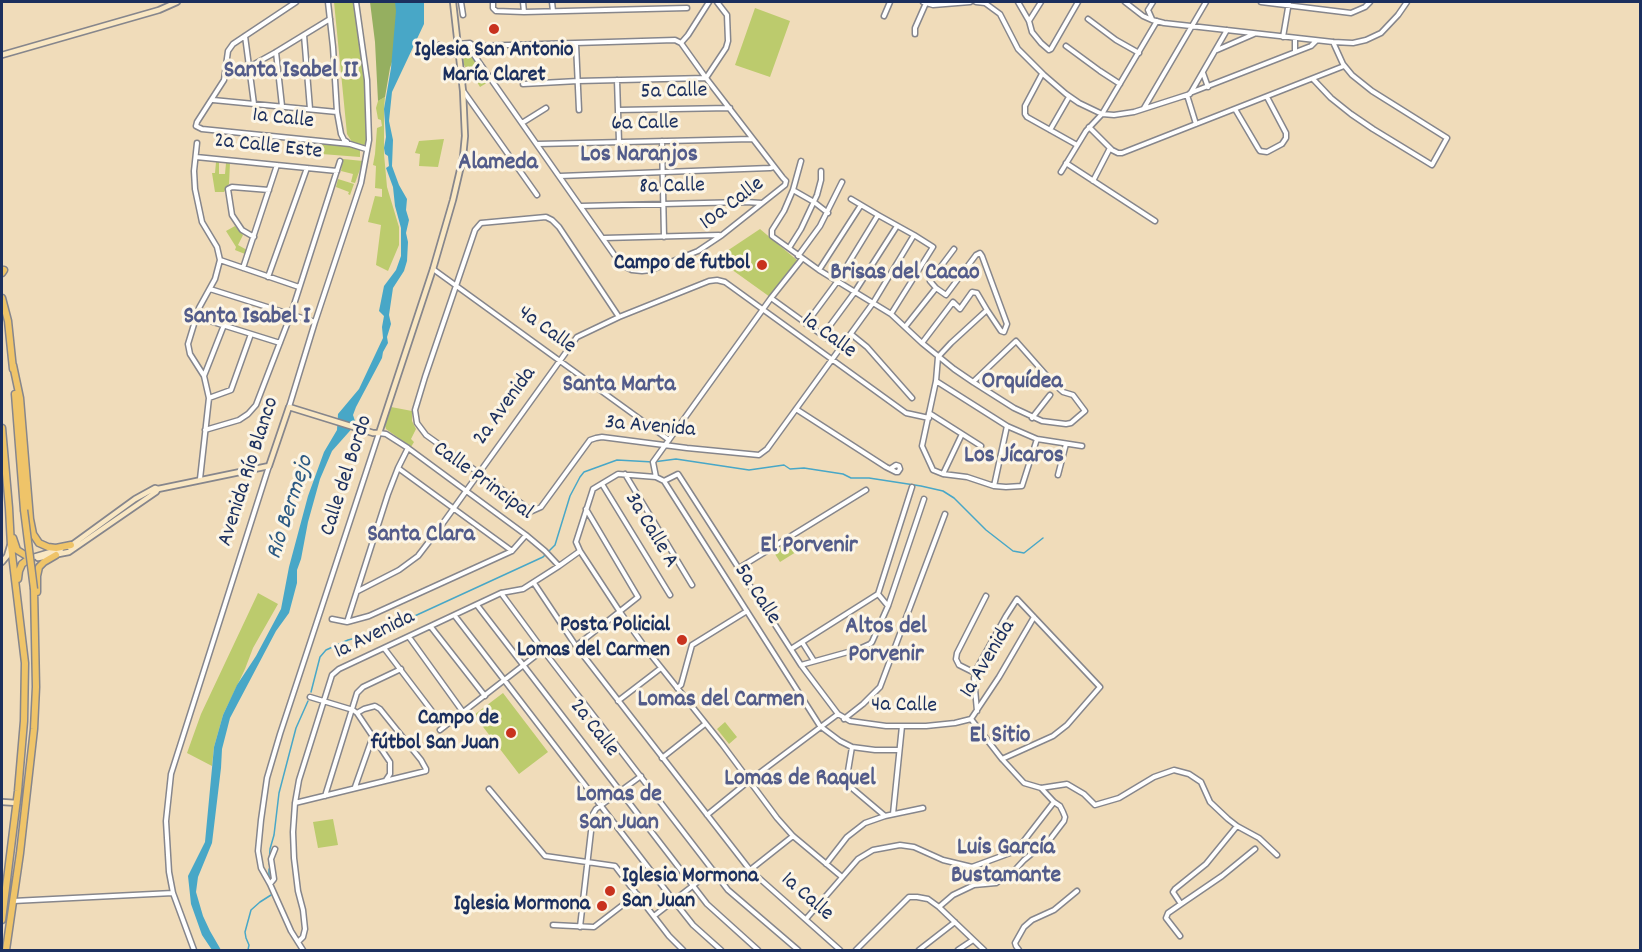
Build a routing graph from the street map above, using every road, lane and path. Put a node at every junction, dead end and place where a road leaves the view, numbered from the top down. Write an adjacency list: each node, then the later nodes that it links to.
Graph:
1 (177, 2): 64 (street)
2 (296, 2): 48 (street)
3 (328, 2): 40 (street)
4 (356, 2): 104 (street, Avenida Río Blanco)
5 (453, 2): 59 (street, Calle del Bordo)
6 (461, 2): 38 (street)
7 (493, 2): 37 (street)
8 (523, 2): 37 (street)
9 (552, 2): 36 (street)
10 (582, 2): 35 (street)
11 (610, 2): 33 (street)
12 (641, 2): 34 (street)
13 (671, 2): 31 (street)
14 (676, 2): 31 (street)
15 (709, 2): 54 (street)
16 (717, 2): 69 (street)
17 (890, 2): 39 (street)
18 (924, 2): 19 (street); 47 (street)
19 (970, 2)
20 (976, 2): 68 (street)
21 (1018, 2): 42 (street)
22 (1041, 2): 42 (street)
23 (1078, 2): 42 (street)
24 (1125, 2): 43 (street)
25 (1154, 2): 43 (street)
26 (1206, 2): 44 (street)
27 (1261, 2): 30 (street)
28 (1370, 2): 30 (street)
29 (1407, 2): 53 (street)
30 (1288, 3): 50 (street)
31 (672, 8): 32 (street); 34 (street)
32 (687, 8)
33 (612, 9): 34 (street); 35 (street)
34 (642, 9)
35 (583, 10): 36 (street)
36 (553, 11): 37 (street)
37 (524, 12)
38 (463, 15)
39 (884, 16)
40 (330, 19): 49 (street); 90 (street)
41 (1089, 19): 63 (street)
42 (1029, 21)
43 (1155, 21): 44 (street); 63 (street)
44 (1193, 25): 45 (street); 86 (street)
45 (1227, 30): 46 (street); 60 (street)
46 (1257, 33): 50 (street); 60 (street)
47 (915, 34)
48 (245, 35): 66 (street); 80 (street)
49 (304, 35): 61 (street); 85 (street)
50 (1283, 37): 51 (street)
51 (1295, 38): 52 (street); 62 (street)
52 (1316, 40): 53 (street); 62 (street)
53 (1333, 42): 65 (street)
54 (681, 43): 55 (street); 69 (street)
55 (576, 44): 57 (street); 72 (street)
56 (440, 45): 59 (street)
57 (475, 46): 59 (street); 92 (street)
58 (1066, 46): 74 (street)
59 (458, 49): 76 (street, Calle del Bordo)
60 (1216, 50): 67 (street)
61 (276, 52): 66 (street); 82 (street)
62 (1295, 52): 75 (street)
63 (1139, 54): 74 (street)
64 (2, 55)
65 (1344, 66): 70 (street); 70 (street)
66 (249, 67): 81 (street)
67 (1202, 73): 75 (street); 77 (street)
68 (1042, 74): 78 (street); 95 (street)
69 (706, 78): 71 (street); 84 (street)
70 (1313, 79): 79 (street)
71 (618, 80): 72 (street); 89 (street)
72 (578, 81): 73 (street); 88 (street)
73 (523, 84)
74 (1120, 84): 91 (street)
75 (1208, 87): 77 (street)
76 (464, 91): 121 (street); 144 (street, Calle del Bordo)
77 (1188, 94): 86 (street); 93 (street)
78 (1069, 96): 91 (street); 95 (street)
79 (1267, 97): 87 (street); 87 (street)
80 (213, 100): 81 (street); 100 (street, 1a Calle)
81 (254, 104): 82 (street)
82 (282, 106): 85 (street)
83 (546, 108): 92 (street)
84 (730, 108): 89 (street, 5a Calle); 96 (street)
85 (310, 109): 90 (street)
86 (1143, 109): 91 (street)
87 (1235, 109): 93 (street)
88 (579, 110)
89 (618, 111): 98 (street)
90 (338, 112): 100 (street)
91 (1102, 114): 94 (street)
92 (522, 123): 101 (street)
93 (1196, 124): 103 (street)
94 (1089, 127): 102 (street); 103 (street)
95 (1050, 130): 102 (street)
96 (753, 138): 97 (street, 6a Calle); 111 (street)
97 (662, 141): 98 (street, 6a Calle); 114 (street)
98 (619, 142): 101 (street, 6a Calle)
99 (197, 143): 105 (street)
100 (350, 144): 104 (street, 1a Calle)
101 (537, 144): 116 (street)
102 (1077, 145): 108 (street)
103 (1110, 148): 117 (street)
104 (366, 149): 165 (street, Avenida Río Blanco)
105 (196, 157): 109 (street, 2a Calle Este); 142 (street)
106 (340, 161): 112 (street)
107 (801, 161): 120 (street)
108 (1066, 163): 115 (street); 117 (street)
109 (277, 165): 110 (street, 2a Calle Este); 119 (street)
110 (307, 168): 112 (street, 2a Calle Este); 146 (street)
111 (772, 168): 114 (street); 125 (street, 10a Calle)
112 (337, 171): 150 (street)
113 (821, 171): 124 (street)
114 (663, 172): 116 (street); 126 (street)
115 (1061, 172)
116 (559, 177): 127 (street)
117 (1093, 181): 132 (street)
118 (843, 182): 130 (street)
119 (269, 190): 136 (street); 136 (street)
120 (793, 190): 124 (street); 139 (street)
121 (537, 195)
122 (851, 199): 128 (street)
123 (745, 202): 125 (street, 8a Calle); 126 (street, 8a Calle); 129 (street)
124 (814, 202): 130 (street); 139 (street)
125 (764, 203): 129 (street, 10a Calle)
126 (663, 204): 127 (street, 8a Calle); 137 (street)
127 (580, 206): 138 (street)
128 (861, 206): 131 (street); 145 (street)
129 (751, 213): 134 (street, 10a Calle)
130 (828, 213): 141 (street)
131 (878, 215): 133 (street); 148 (street)
132 (1155, 221)
133 (897, 226): 135 (street); 153 (street)
134 (722, 235): 137 (street); 138 (street, 10a Calle)
135 (914, 235): 158 (street); 162 (street)
136 (254, 237): 143 (street)
137 (664, 237): 138 (street)
138 (603, 238)
139 (789, 248): 141 (street)
140 (954, 249): 151 (street)
141 (800, 257): 145 (street); 156 (street)
142 (220, 260): 143 (street); 152 (street)
143 (243, 268): 146 (street)
144 (433, 269): 149 (street, 4a Calle); 192 (street, Calle del Bordo)
145 (819, 270): 148 (street)
146 (268, 277): 150 (street)
147 (709, 282): 159 (street, 1a Calle); 164 (street, 2a Avenida)
148 (837, 282): 153 (street); 166 (street)
149 (456, 286): 164 (street); 177 (street, 4a Calle); 204 (street)
150 (299, 287): 161 (street)
151 (936, 288): 154 (street); 168 (street)
152 (210, 289): 161 (street); 163 (street)
153 (854, 293): 158 (street); 171 (street)
154 (946, 295): 157 (street); 160 (street)
155 (2, 298): 178 (highway)
156 (771, 298): 159 (street); 166 (street)
157 (953, 302): 160 (street); 173 (street)
158 (873, 303): 162 (street); 170 (street)
159 (763, 310): 176 (street, 1a Calle); 195 (street)
160 (987, 310): 175 (street)
161 (291, 314): 165 (street); 172 (street)
162 (891, 314): 168 (street)
163 (197, 317): 167 (street); 179 (street)
164 (619, 317): 177 (street, 2a Avenida)
165 (315, 322): 185 (street, Avenida Río Blanco)
166 (806, 324): 171 (street)
167 (224, 325): 169 (street); 179 (street)
168 (905, 327): 173 (street)
169 (251, 334): 172 (street); 183 (street)
170 (851, 334): 174 (street); 184 (street)
171 (823, 335): 174 (street)
172 (280, 343): 191 (street)
173 (922, 343): 175 (street)
174 (840, 348): 176 (street)
175 (939, 357): 180 (street); 181 (street)
176 (832, 360): 186 (street); 187 (street, 1a Calle)
177 (560, 361): 195 (street, 4a Calle); 204 (street, 2a Avenida)
178 (13, 365): 223 (highway); 282 (highway, bridge)
179 (204, 376): 183 (street)
180 (936, 381): 187 (street); 189 (street)
181 (973, 382): 188 (street); 188 (street)
182 (1050, 395): 188 (street)
183 (209, 398): 191 (street)
184 (912, 398)
185 (289, 406): 192 (street); 201 (street, Avenida Río Blanco)
186 (796, 409): 197 (street, 3a Avenida); 203 (street)
187 (929, 416): 193 (street, 1a Calle); 206 (street)
188 (1032, 418)
189 (1007, 426): 194 (street); 212 (street)
190 (2, 428): 218 (highway)
191 (206, 430): 209 (street)
192 (380, 433): 200 (street, Calle Principal); 312 (street, Calle del Bordo)
193 (962, 434): 198 (street, 1a Calle); 206 (street)
194 (1037, 439): 196 (street); 212 (street)
195 (669, 440): 197 (street)
196 (1066, 444): 199 (street); 207 (street)
197 (665, 445): 204 (street, 3a Avenida); 208 (street)
198 (981, 446)
199 (1082, 446)
200 (408, 448): 202 (street, 1a Avenida); 216 (street, Calle Principal)
201 (269, 466): 209 (street); 315 (street, Avenida Río Blanco)
202 (398, 468): 219 (street); 236 (street, 1a Avenida)
203 (890, 469)
204 (479, 473): 216 (street, 2a Avenida)
205 (625, 474): 208 (street); 211 (street); 235 (street)
206 (943, 474): 212 (street)
207 (1058, 475)
208 (656, 477): 210 (street)
209 (200, 479): 214 (street)
210 (664, 481): 232 (street); 243 (street, 5a Calle)
211 (602, 484): 220 (street); 239 (street, 3a Calle A)
212 (994, 486)
213 (912, 487): 238 (street)
214 (158, 489): 224 (street); 229 (street)
215 (866, 490): 232 (street)
216 (466, 491): 219 (street, 2a Avenida); 222 (street, Calle Principal)
217 (924, 499): 242 (street)
218 (9, 508): 225 (highway); 226 (highway)
219 (453, 508): 227 (street); 236 (street, 2a Avenida)
220 (586, 509): 228 (street); 244 (street)
221 (945, 514): 274 (street)
222 (526, 535): 227 (street); 231 (street, Calle Principal)
223 (35, 539): 224 (highway); 226 (highway)
224 (71, 545): 230 (street)
225 (11, 546): 233 (highway); 233 (street)
226 (17, 550): 230 (highway)
227 (512, 551): 248 (street)
228 (580, 551): 231 (street, 1a Avenida); 244 (street)
229 (56, 555): 230 (street); 282 (highway)
230 (30, 558): 256 (highway)
231 (559, 566): 234 (street, 1a Avenida)
232 (739, 568): 255 (street)
233 (15, 572): 256 (highway)
234 (534, 583): 237 (street, 1a Avenida); 252 (street, 1a Calle)
235 (692, 585)
236 (358, 591): 248 (street, 1a Avenida)
237 (501, 593): 241 (street, 1a Avenida); 254 (street, 1a Calle)
238 (878, 594): 242 (street); 251 (street)
239 (670, 595)
240 (987, 596): 262 (street)
241 (477, 605): 245 (street, 1a Avenida); 259 (street, 2a Calle)
242 (888, 606): 257 (street)
243 (747, 611): 264 (street); 277 (street, 5a Calle)
244 (620, 612): 252 (street); 261 (street)
245 (455, 616): 249 (street, 1a Avenida); 263 (street)
246 (1034, 617): 262 (street); 270 (street, 1a Avenida); 284 (street)
247 (332, 619): 248 (street)
248 (347, 622)
249 (431, 627): 250 (street, 1a Avenida); 265 (street)
250 (409, 637): 253 (street, 1a Avenida); 271 (street)
251 (802, 642): 255 (street); 257 (street)
252 (576, 646): 268 (street, 1a Calle)
253 (384, 648): 260 (street); 267 (street, 1a Avenida)
254 (543, 650): 259 (street); 285 (street, 1a Calle)
255 (791, 650): 258 (street)
256 (24, 651): 295 (highway)
257 (814, 661): 258 (street)
258 (801, 665): 273 (street, 4a Calle)
259 (524, 666): 263 (street); 291 (street, 2a Calle)
260 (400, 669): 269 (street); 271 (street)
261 (661, 669): 264 (street); 268 (street)
262 (975, 673): 270 (street)
263 (505, 680): 265 (street); 297 (street)
264 (677, 688): 276 (street)
265 (485, 696): 271 (street)
266 (310, 697): 267 (street)
267 (325, 701): 269 (street); 296 (street, 1a Avenida)
268 (618, 701): 283 (street, 1a Calle)
269 (353, 710): 272 (street); 292 (street)
270 (977, 711): 275 (street, 1a Avenida)
271 (464, 712)
272 (357, 714): 279 (street); 286 (street)
273 (838, 714): 274 (street, 4a Calle); 277 (street)
274 (844, 719): 278 (street, 4a Calle)
275 (971, 719): 278 (street, 4a Calle); 284 (street)
276 (705, 724): 283 (street); 287 (street)
277 (820, 726): 280 (street); 287 (street)
278 (902, 726): 281 (street)
279 (373, 736): 286 (street); 288 (street)
280 (852, 747): 281 (street); 301 (street)
281 (899, 750): 299 (street)
282 (33, 751): 317 (highway)
283 (662, 758): 300 (street, 1a Calle)
284 (1002, 759): 289 (street)
285 (641, 776): 291 (street); 309 (street, 1a Calle)
286 (386, 780): 288 (street)
287 (750, 780): 300 (street); 303 (street)
288 (356, 787): 292 (street)
289 (1041, 788): 294 (street); 302 (street)
290 (489, 789): 307 (street)
291 (620, 790): 297 (street); 313 (street, 2a Calle)
292 (325, 796): 296 (street)
293 (2, 802): 295 (street)
294 (1054, 802): 311 (street); 320 (street)
295 (17, 803): 323 (highway)
296 (295, 803): 329 (street, 1a Avenida)
297 (601, 806): 307 (street); 318 (street)
298 (923, 808): 299 (street, 1a Calle)
299 (893, 814): 301 (street, 1a Calle)
300 (707, 815): 310 (street, 1a Calle)
301 (885, 816): 308 (street, 1a Calle)
302 (1237, 826): 306 (street); 319 (street)
303 (793, 836): 308 (street); 310 (street)
304 (275, 849): 312 (street)
305 (1255, 849): 319 (street)
306 (1277, 855)
307 (588, 862): 316 (street); 326 (street)
308 (826, 864): 311 (street)
309 (713, 870): 313 (street); 336 (street, 1a Calle)
310 (750, 870): 322 (street, 1a Calle)
311 (842, 877): 322 (street)
312 (270, 884): 329 (street, Calle del Bordo)
313 (693, 886): 318 (street); 335 (street, 2a Calle)
314 (1077, 891): 342 (street)
315 (173, 893): 317 (street); 331 (street, Avenida Río Blanco)
316 (637, 894): 321 (street); 326 (street)
317 (13, 901): 330 (highway)
318 (674, 901): 321 (street); 334 (street)
319 (1181, 904): 327 (street)
320 (939, 907): 324 (street); 338 (street)
321 (654, 916): 333 (street)
322 (806, 919): 337 (street, 1a Calle)
323 (2, 920)
324 (955, 922): 328 (street); 339 (street)
325 (553, 925): 326 (street)
326 (580, 927)
327 (1180, 936)
328 (973, 940): 340 (street); 341 (street)
329 (298, 942): 332 (street, Calle del Bordo)
330 (6, 951)
331 (194, 951)
332 (303, 951)
333 (683, 951)
334 (721, 951)
335 (758, 951)
336 (798, 951)
337 (840, 951)
338 (856, 951)
339 (919, 951)
340 (958, 951)
341 (984, 951)
342 (1019, 951)

